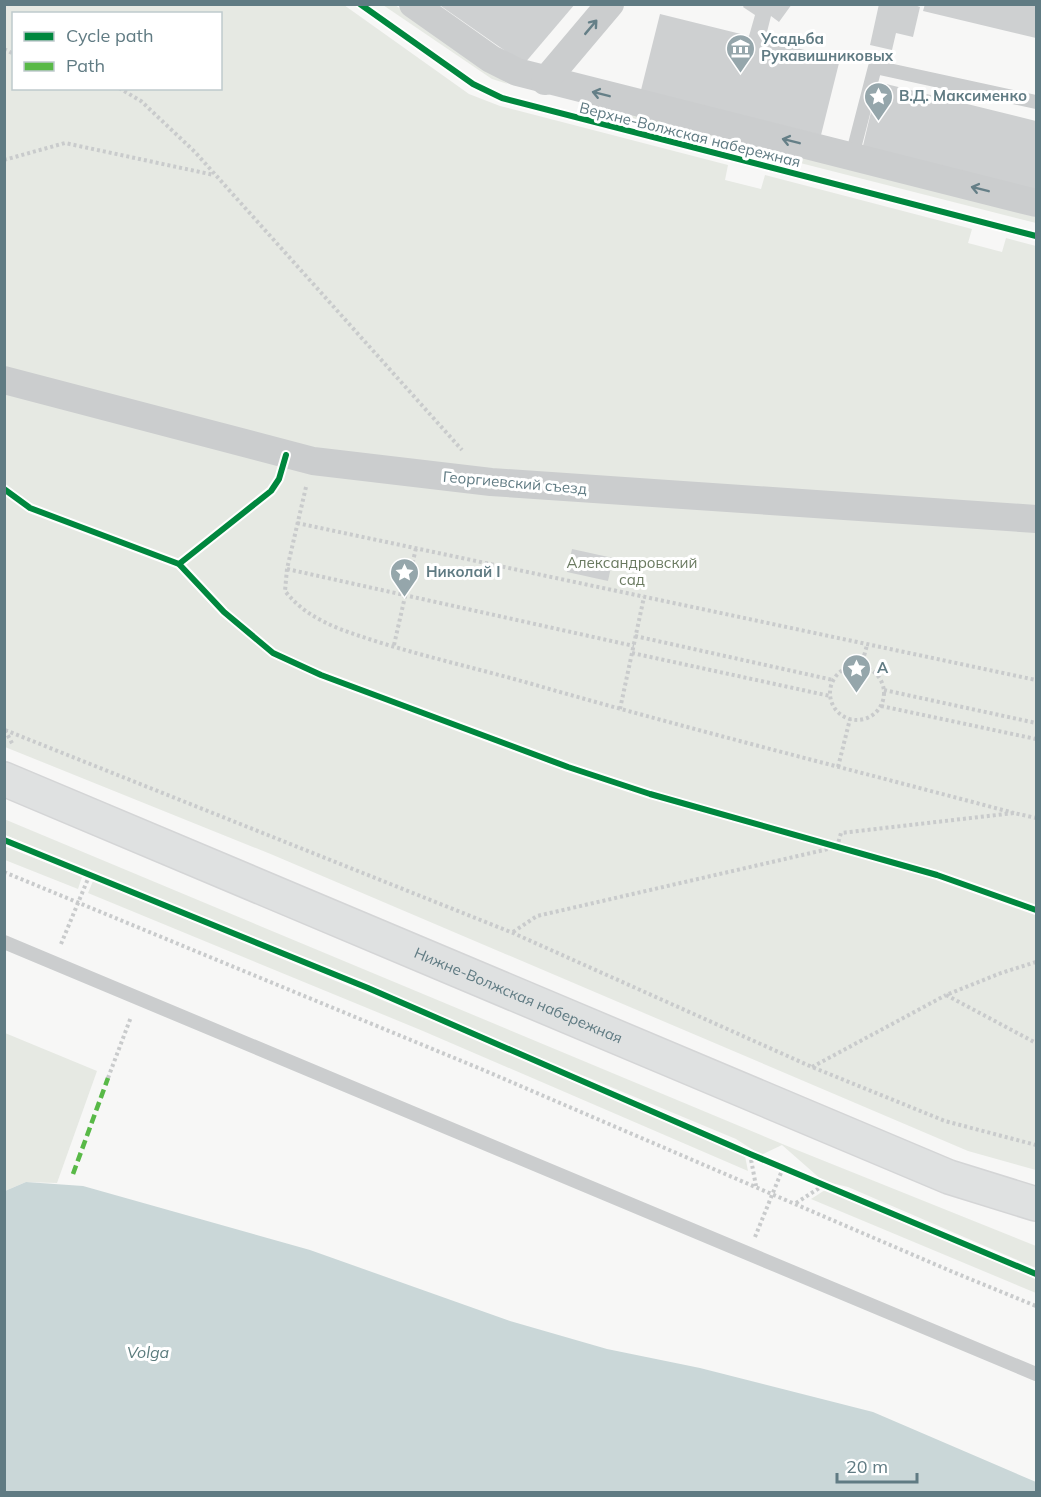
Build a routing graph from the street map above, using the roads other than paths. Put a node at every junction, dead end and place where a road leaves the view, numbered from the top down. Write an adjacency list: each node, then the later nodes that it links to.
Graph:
1 (413, 4): 3 (street, Верхне-Волжская набережная)
2 (610, 4): 3 (street, one-way to 2)
3 (546, 81): 5 (street, Верхне-Волжская набережная, one-way to 3)
4 (1036, 102): 5 (lane)
5 (852, 156): 6 (street, Верхне-Волжская набережная, one-way to 5)
6 (1036, 203)
7 (4, 380): 8 (street, Георгиевский съезд)
8 (1036, 519)
9 (4, 778): 11 (main road, Нижне-Волжская набережная)
10 (4, 942): 12 (lane)
11 (1036, 1204)
12 (1036, 1374)

